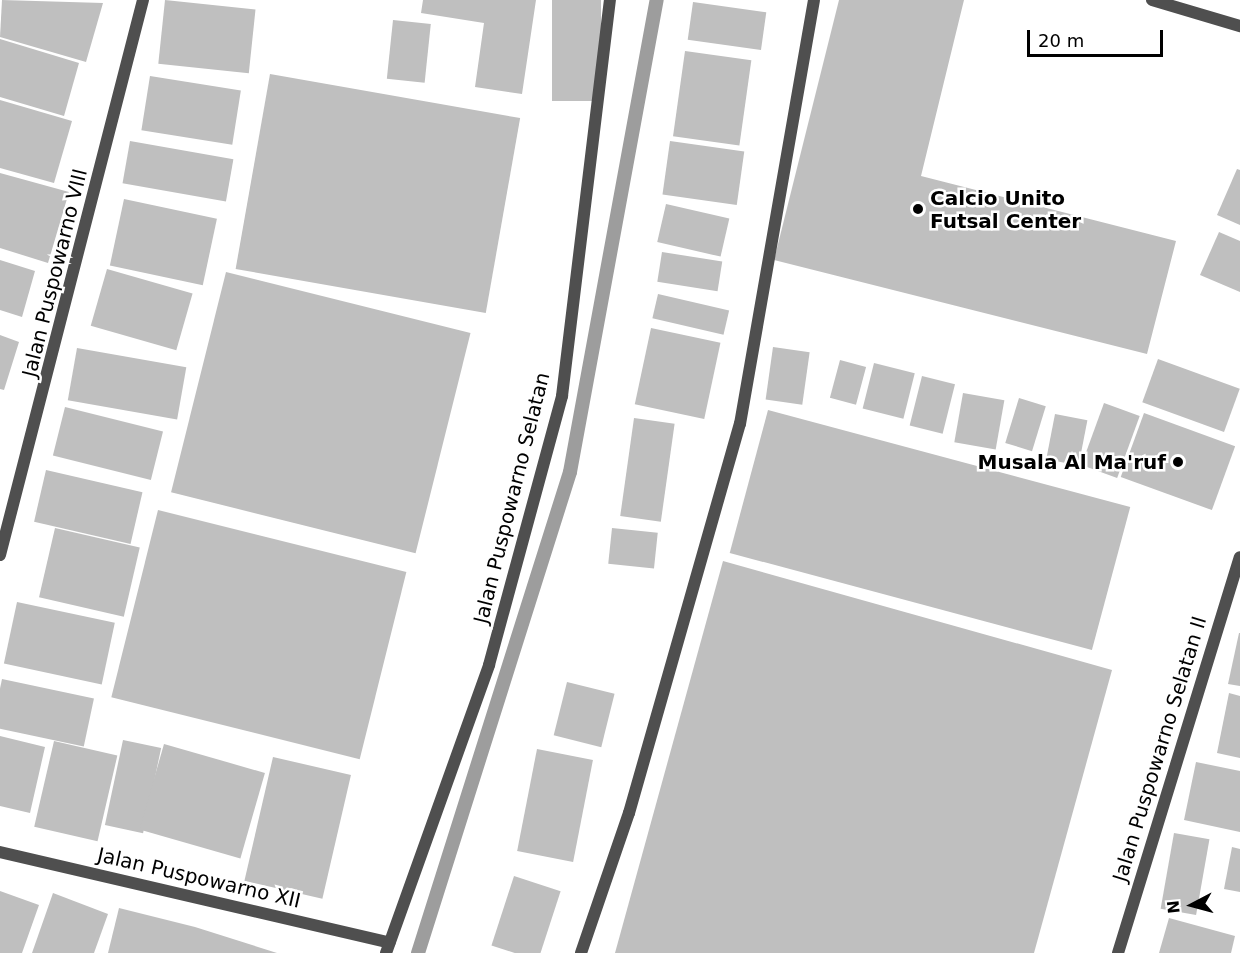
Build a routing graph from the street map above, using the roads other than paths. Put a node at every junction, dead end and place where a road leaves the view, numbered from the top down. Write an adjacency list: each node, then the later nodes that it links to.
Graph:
1 (143, 0): 6 (street, Jalan Puspowarno VIII)
2 (610, 0): 9 (street, Jalan Puspowarno Selatan)
3 (814, 0): 10 (street)
4 (1152, 0): 5 (street)
5 (1240, 26)
6 (0, 555)
7 (1240, 556): 11 (street, Jalan Puspowarno Selatan II)
8 (0, 852): 9 (street, Jalan Puspowarno XII)
9 (388, 948)
10 (581, 953)
11 (1118, 953)

